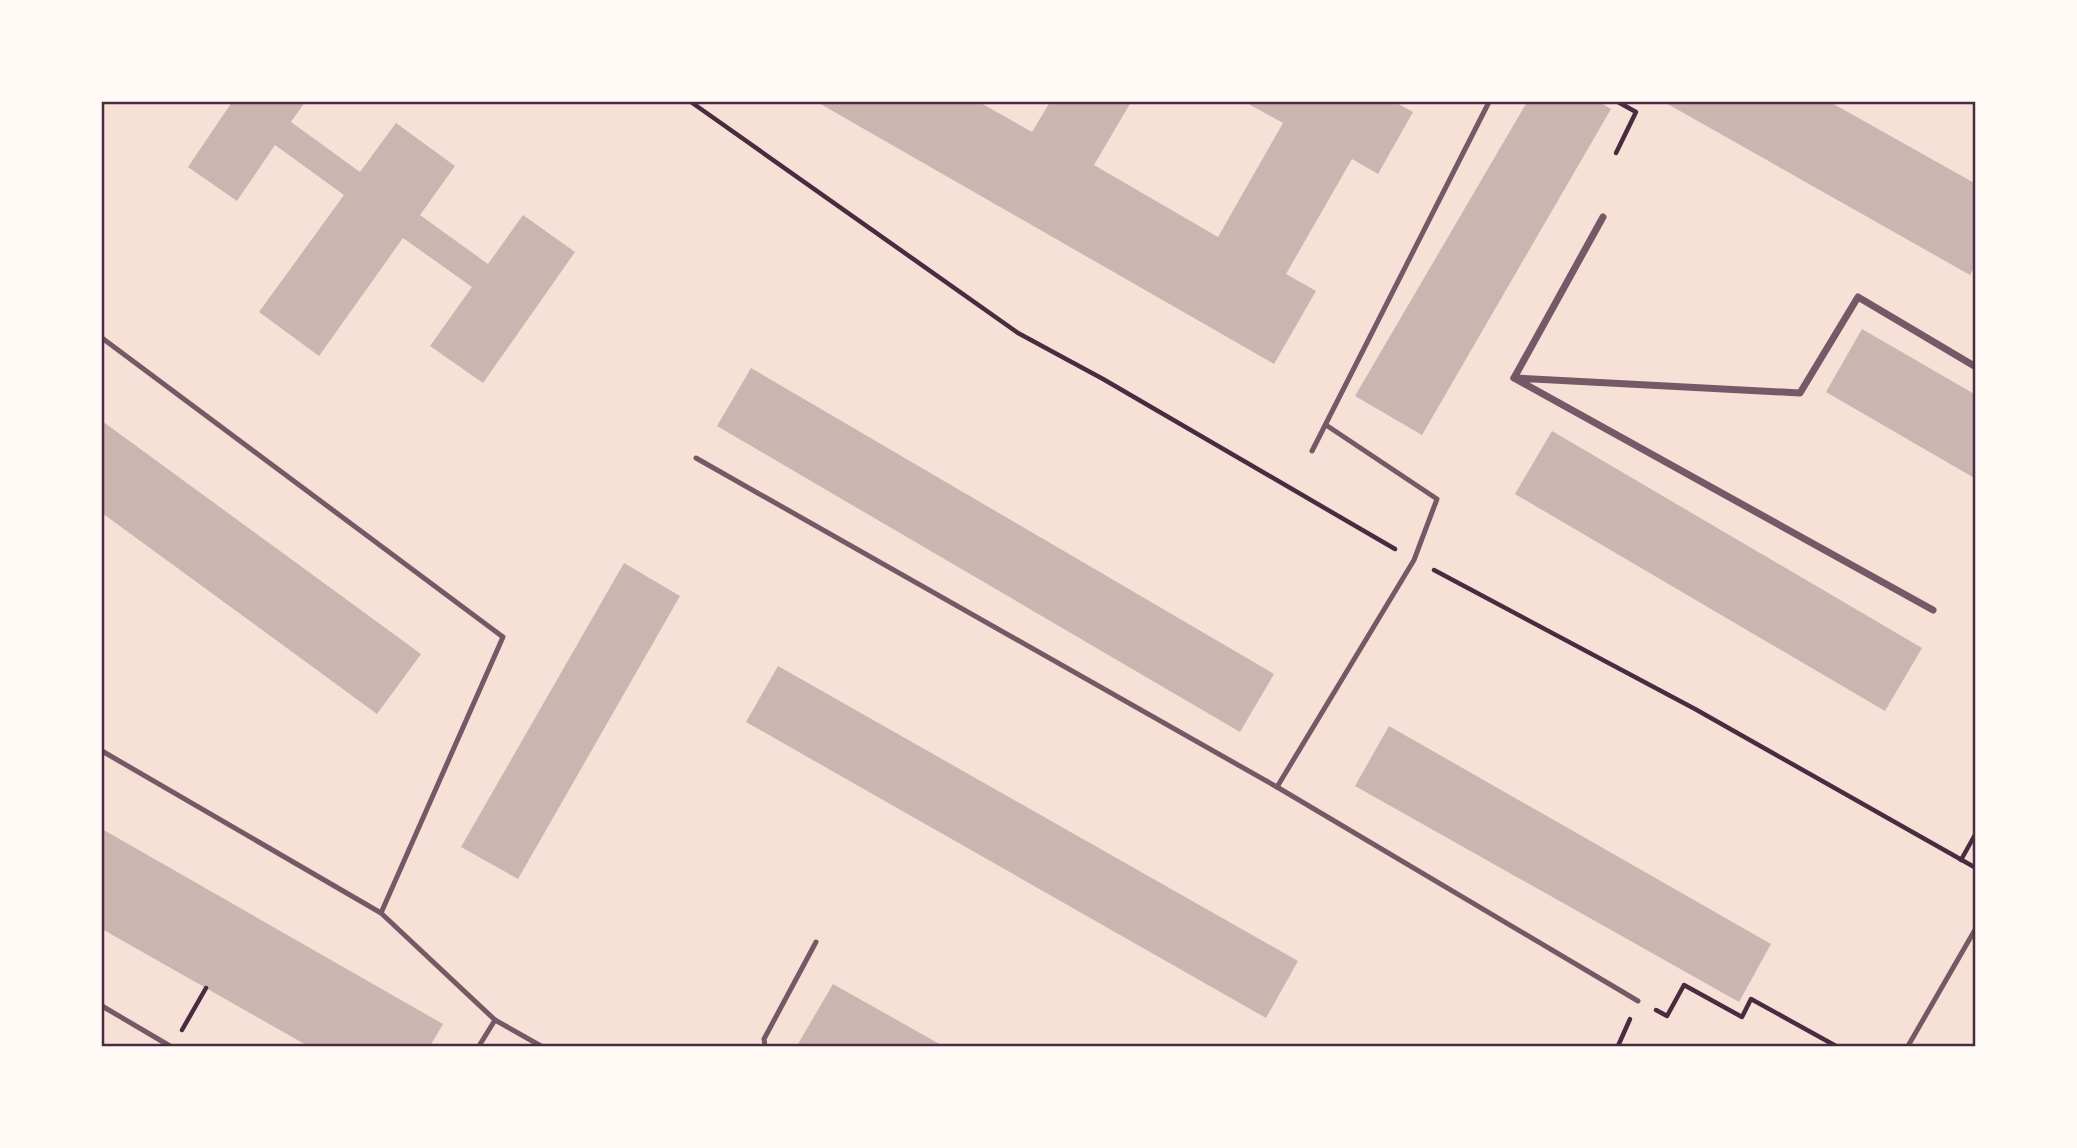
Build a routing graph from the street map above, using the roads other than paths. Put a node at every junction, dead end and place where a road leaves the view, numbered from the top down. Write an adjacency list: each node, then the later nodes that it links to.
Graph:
1 (1489, 102): 6 (lane)
2 (1603, 217): 5 (street)
3 (102, 338): 12 (lane)
4 (1976, 367): 5 (street)
5 (1514, 379): 9 (street)
6 (1326, 425): 7 (lane); 11 (lane)
7 (1312, 451)
8 (696, 458): 11 (lane)
9 (1933, 610)
10 (102, 751): 12 (lane)
11 (1277, 787): 15 (lane)
12 (381, 913): 17 (lane)
13 (1976, 928): 22 (lane)
14 (816, 942): 21 (lane)
15 (1638, 1001)
16 (102, 1006): 18 (lane)
17 (495, 1020): 19 (lane); 20 (lane)
18 (170, 1046)
19 (479, 1046)
20 (541, 1046)
21 (765, 1046)
22 (1908, 1046)

